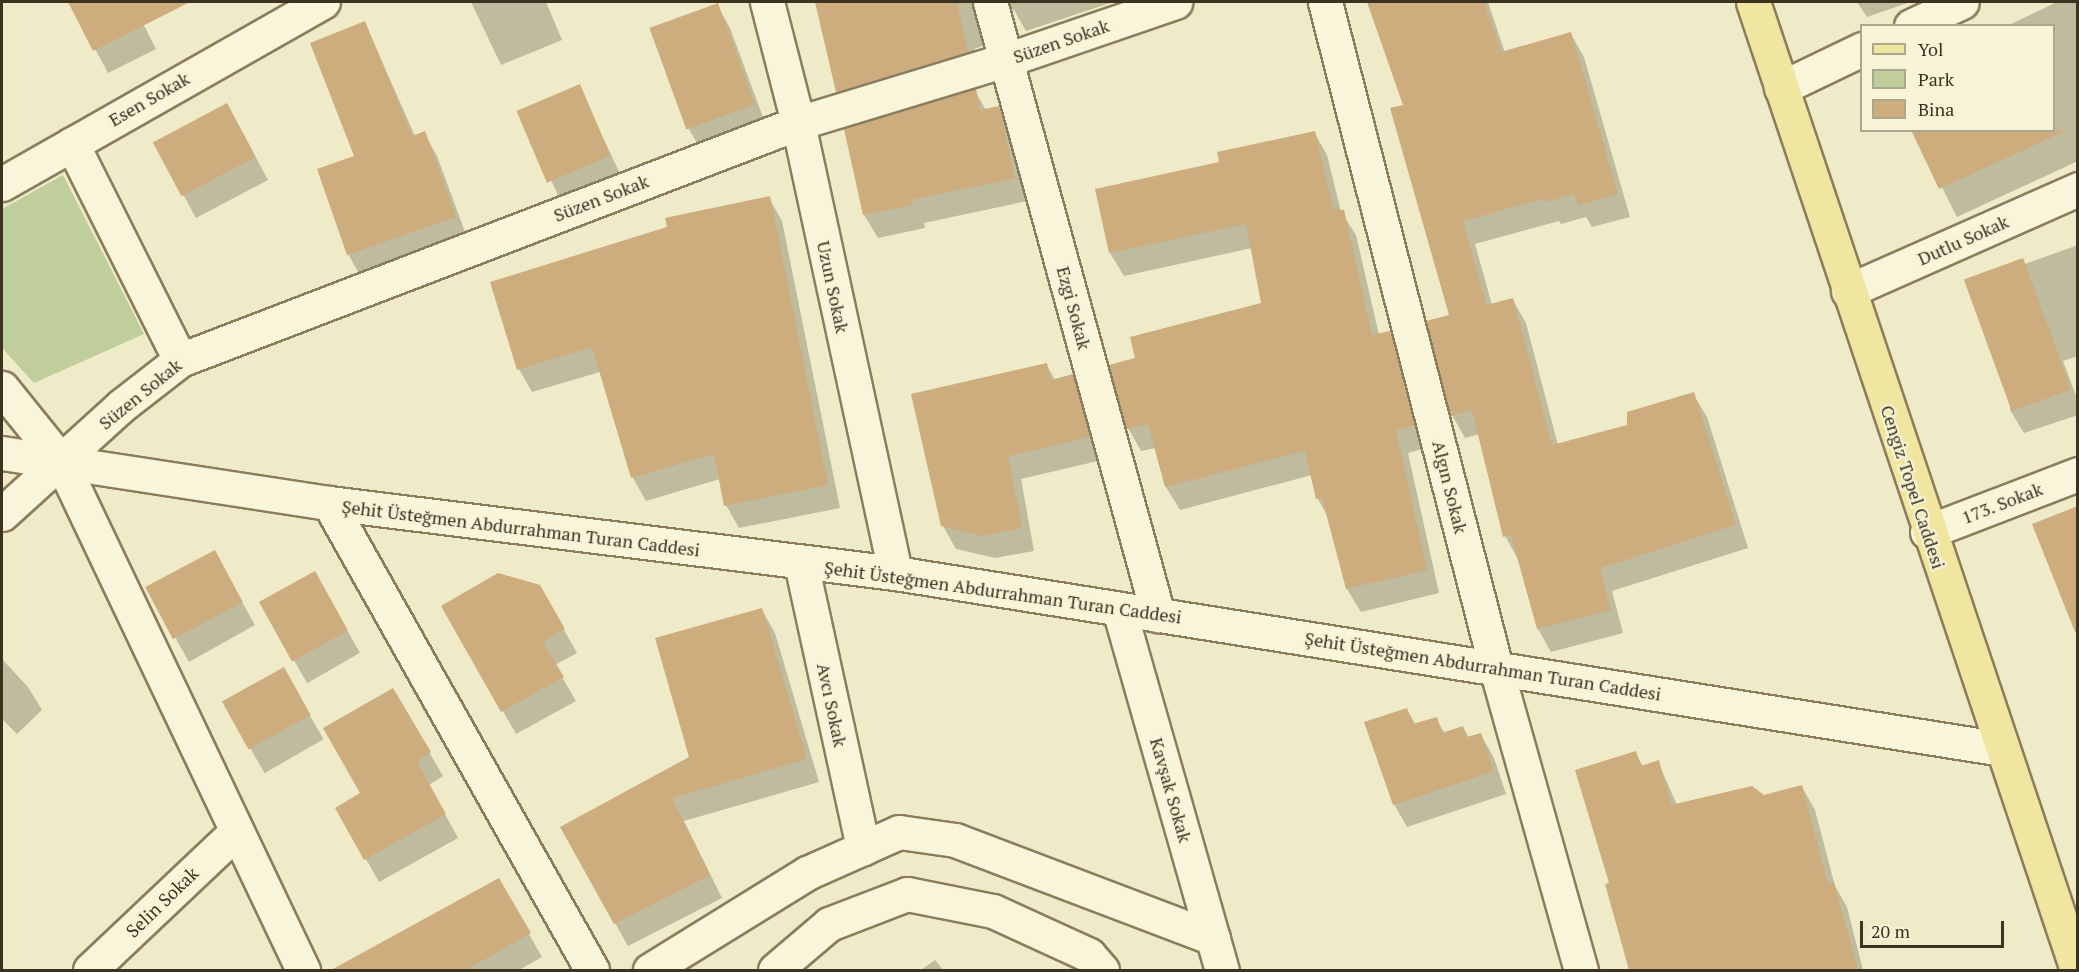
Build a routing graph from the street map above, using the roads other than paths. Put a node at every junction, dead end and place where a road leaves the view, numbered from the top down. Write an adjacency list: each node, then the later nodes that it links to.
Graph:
1 (767, 2): 12 (street, Uzun Sokak)
2 (990, 2): 10 (street, Ezgi Sokak)
3 (1175, 2): 10 (street, Süzen Sokak)
4 (1325, 2): 29 (street, Algın Sokak)
5 (1753, 2): 11 (main road, Cengiz Topel Caddesi)
6 (1962, 2): 8 (street)
7 (302, 6): 13 (street, Esen Sokak)
8 (1915, 24)
9 (1860, 50): 11 (street)
10 (1006, 60): 12 (street, Süzen Sokak); 28 (street, Ezgi Sokak)
11 (1781, 88): 16 (main road, Cengiz Topel Caddesi)
12 (798, 123): 17 (street, Süzen Sokak); 26 (street, Uzun Sokak)
13 (72, 144): 14 (street, Esen Sokak); 17 (street)
14 (2, 184)
15 (2078, 189): 16 (street, Dutlu Sokak)
16 (1848, 291): 24 (main road, Cengiz Topel Caddesi)
17 (180, 360): 20 (street, Süzen Sokak)
18 (2, 388): 20 (street)
19 (2, 453): 20 (street, Şehit Üsteğmen Abdurrahman Turan Caddesi)
20 (61, 461): 22 (street, Şehit Üsteğmen Abdurrahman Turan Caddesi); 23 (street, Süzen Sokak); 31 (street)
21 (2078, 474): 24 (street, 173. Sokak)
22 (329, 503): 25 (street, Şehit Üsteğmen Abdurrahman Turan Caddesi); 36 (street)
23 (2, 514)
24 (1927, 532): 30 (main road, Cengiz Topel Caddesi)
25 (801, 563): 26 (street, Şehit Üsteğmen Abdurrahman Turan Caddesi); 32 (street, Avcı Sokak)
26 (895, 573): 27 (street, Şehit Üsteğmen Abdurrahman Turan Caddesi)
27 (1119, 609): 28 (street, Şehit Üsteğmen Abdurrahman Turan Caddesi); 33 (street, Kavşak Sokak)
28 (1158, 615): 29 (street, Şehit Üsteğmen Abdurrahman Turan Caddesi)
29 (1496, 668): 30 (street, Şehit Üsteğmen Abdurrahman Turan Caddesi); 41 (street, Algın Sokak)
30 (2002, 749): 42 (main road, Cengiz Topel Caddesi)
31 (235, 833): 34 (street, Selin Sokak); 35 (street)
32 (863, 848): 33 (street); 37 (street)
33 (1213, 938): 40 (street, Kavşak Sokak)
34 (90, 970)
35 (303, 970)
36 (592, 970)
37 (650, 970)
38 (775, 970): 39 (street)
39 (1102, 970)
40 (1222, 970)
41 (1581, 970)
42 (2076, 970)

